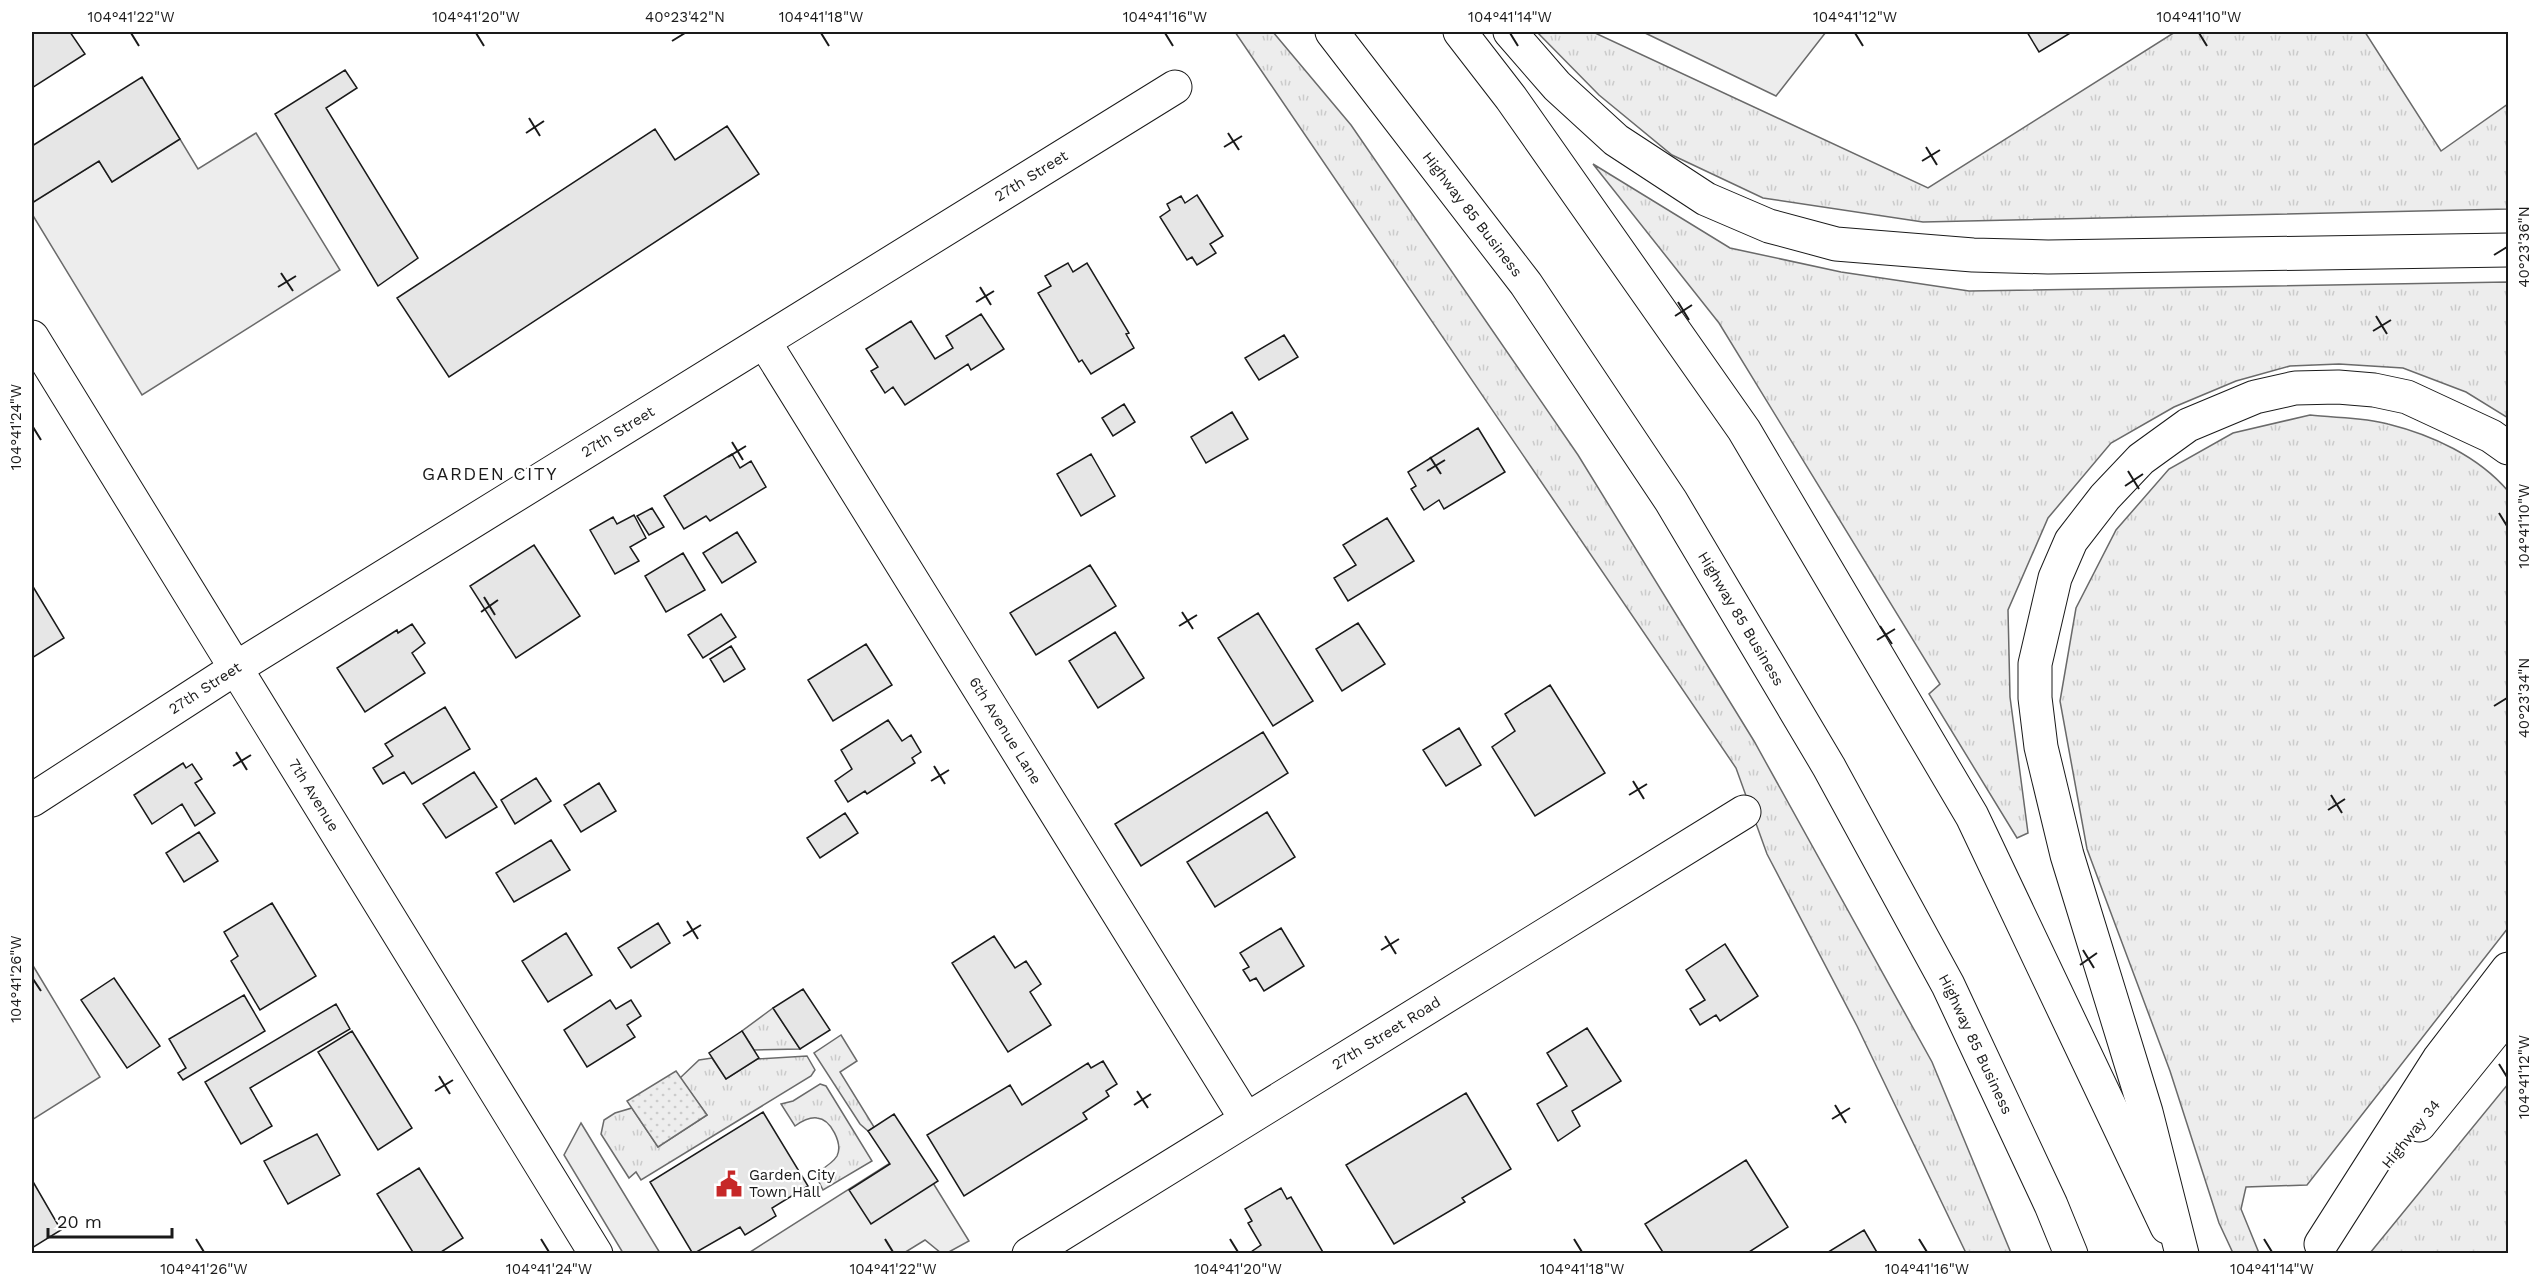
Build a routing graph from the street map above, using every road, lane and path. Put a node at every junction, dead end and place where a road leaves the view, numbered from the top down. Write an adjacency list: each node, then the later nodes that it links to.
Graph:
1 (1332, 32): 18 (main road, Highway 85 Business)
2 (1460, 32): 19 (main road)
3 (1510, 32): 5 (main road)
4 (1175, 87): 7 (main road, 27th Street)
5 (2508, 250)
6 (32, 337): 9 (main road, 7th Avenue)
7 (765, 343): 9 (main road, 27th Street); 14 (main road, 6th Avenue Lane)
8 (2508, 448): 19 (main road)
9 (236, 668): 10 (main road, 27th Street); 16 (main road, 7th Avenue)
10 (32, 800)
11 (1744, 812): 14 (main road, 27th Street Road)
12 (2508, 969): 15 (main road)
13 (2508, 1015): 15 (main road, Highway 34)
14 (1246, 1119): 17 (main road, 27th Street Road)
15 (2317, 1249)
16 (596, 1254)
17 (1029, 1254)
18 (2071, 1254)
19 (2181, 1254)

